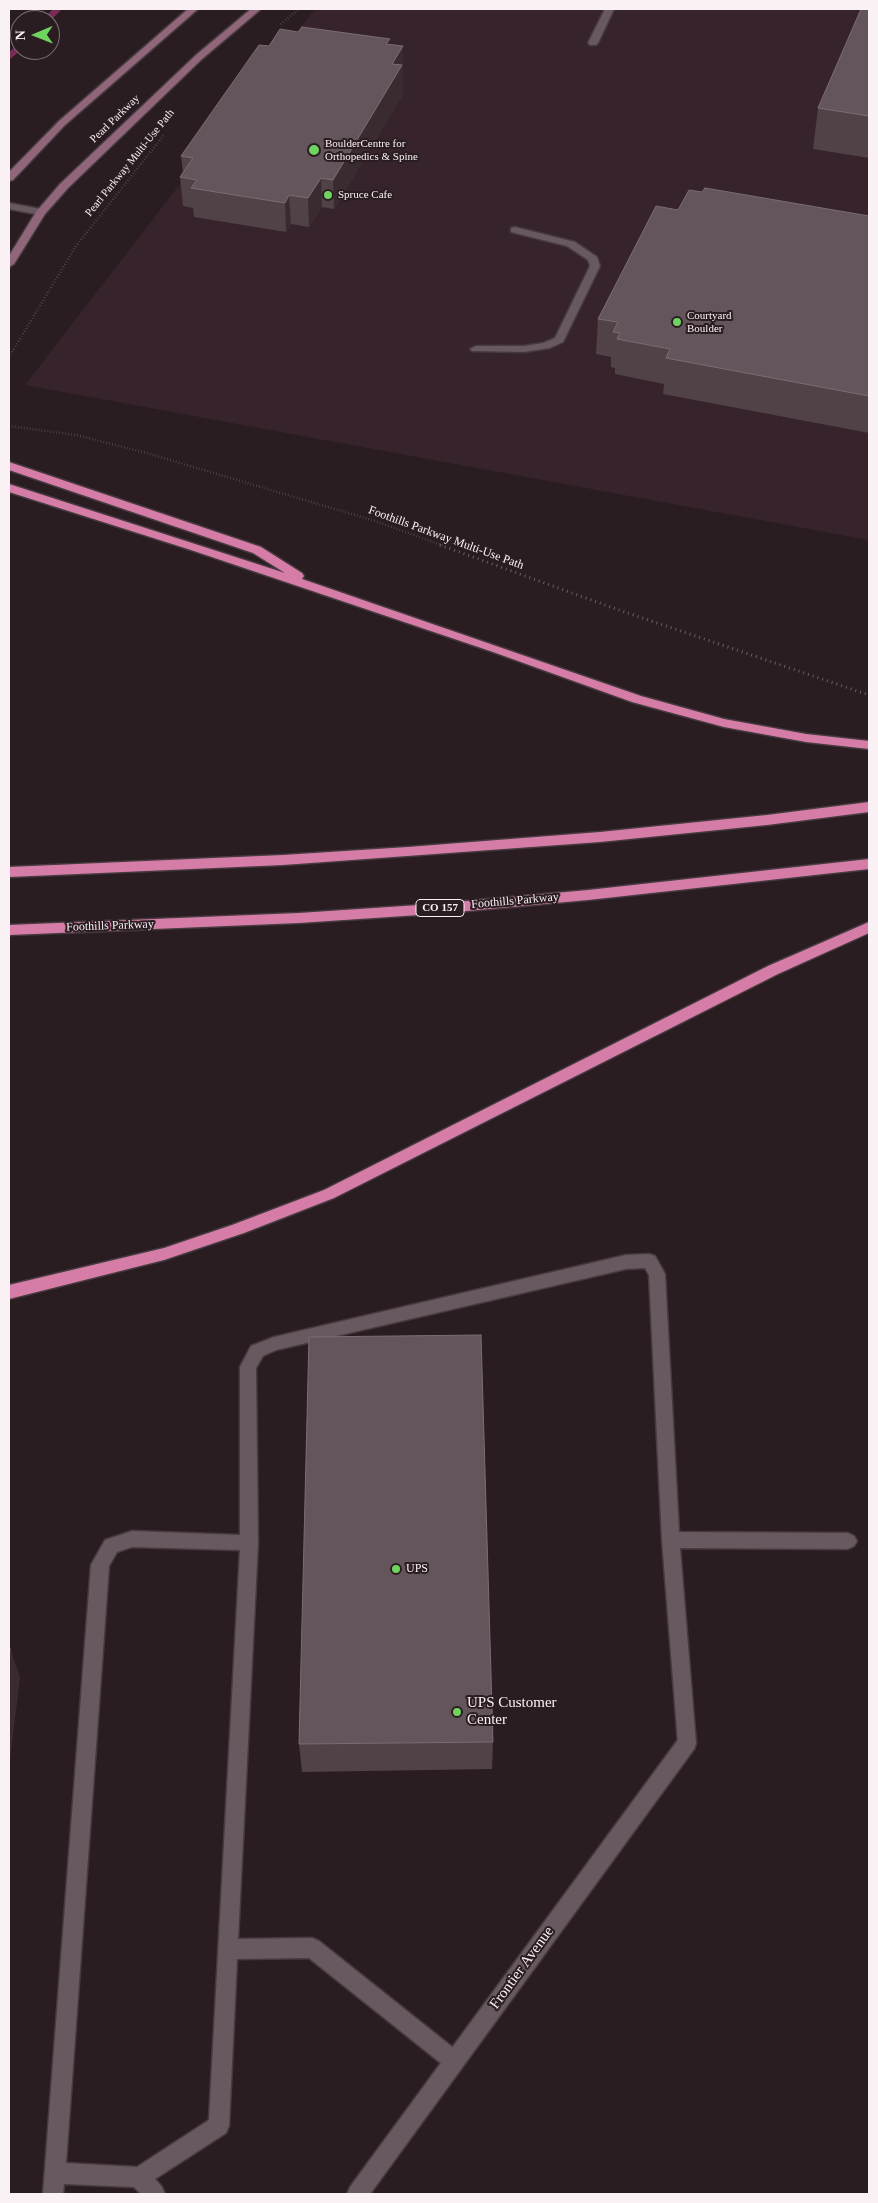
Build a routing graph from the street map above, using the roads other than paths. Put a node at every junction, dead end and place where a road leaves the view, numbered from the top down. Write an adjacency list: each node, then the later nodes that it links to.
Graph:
1 (193, 9): 5 (main road)
2 (256, 9): 7 (main road, Pearl Parkway)
3 (609, 9): 4 (street)
4 (593, 42)
5 (9, 178)
6 (9, 206): 7 (street)
7 (41, 212): 9 (main road, Pearl Parkway)
8 (514, 230): 10 (street)
9 (9, 264)
10 (476, 349)
11 (9, 466): 13 (highway)
12 (9, 488): 13 (highway)
13 (318, 588): 14 (highway)
14 (869, 745)
15 (869, 807): 17 (highway)
16 (869, 864): 19 (highway, Foothills Parkway / CO 157)
17 (9, 872)
18 (869, 927): 20 (highway)
19 (9, 930)
20 (9, 1290)
21 (671, 1540): 22 (street); 23 (street); 25 (street, Frontier Avenue)
22 (848, 1541)
23 (249, 1543): 24 (street); 26 (street)
24 (228, 1949): 25 (street); 27 (street)
25 (454, 2061): 30 (street, Frontier Avenue)
26 (55, 2173): 27 (street); 28 (street)
27 (139, 2177): 29 (street)
28 (53, 2194)
29 (155, 2194)
30 (357, 2194)

